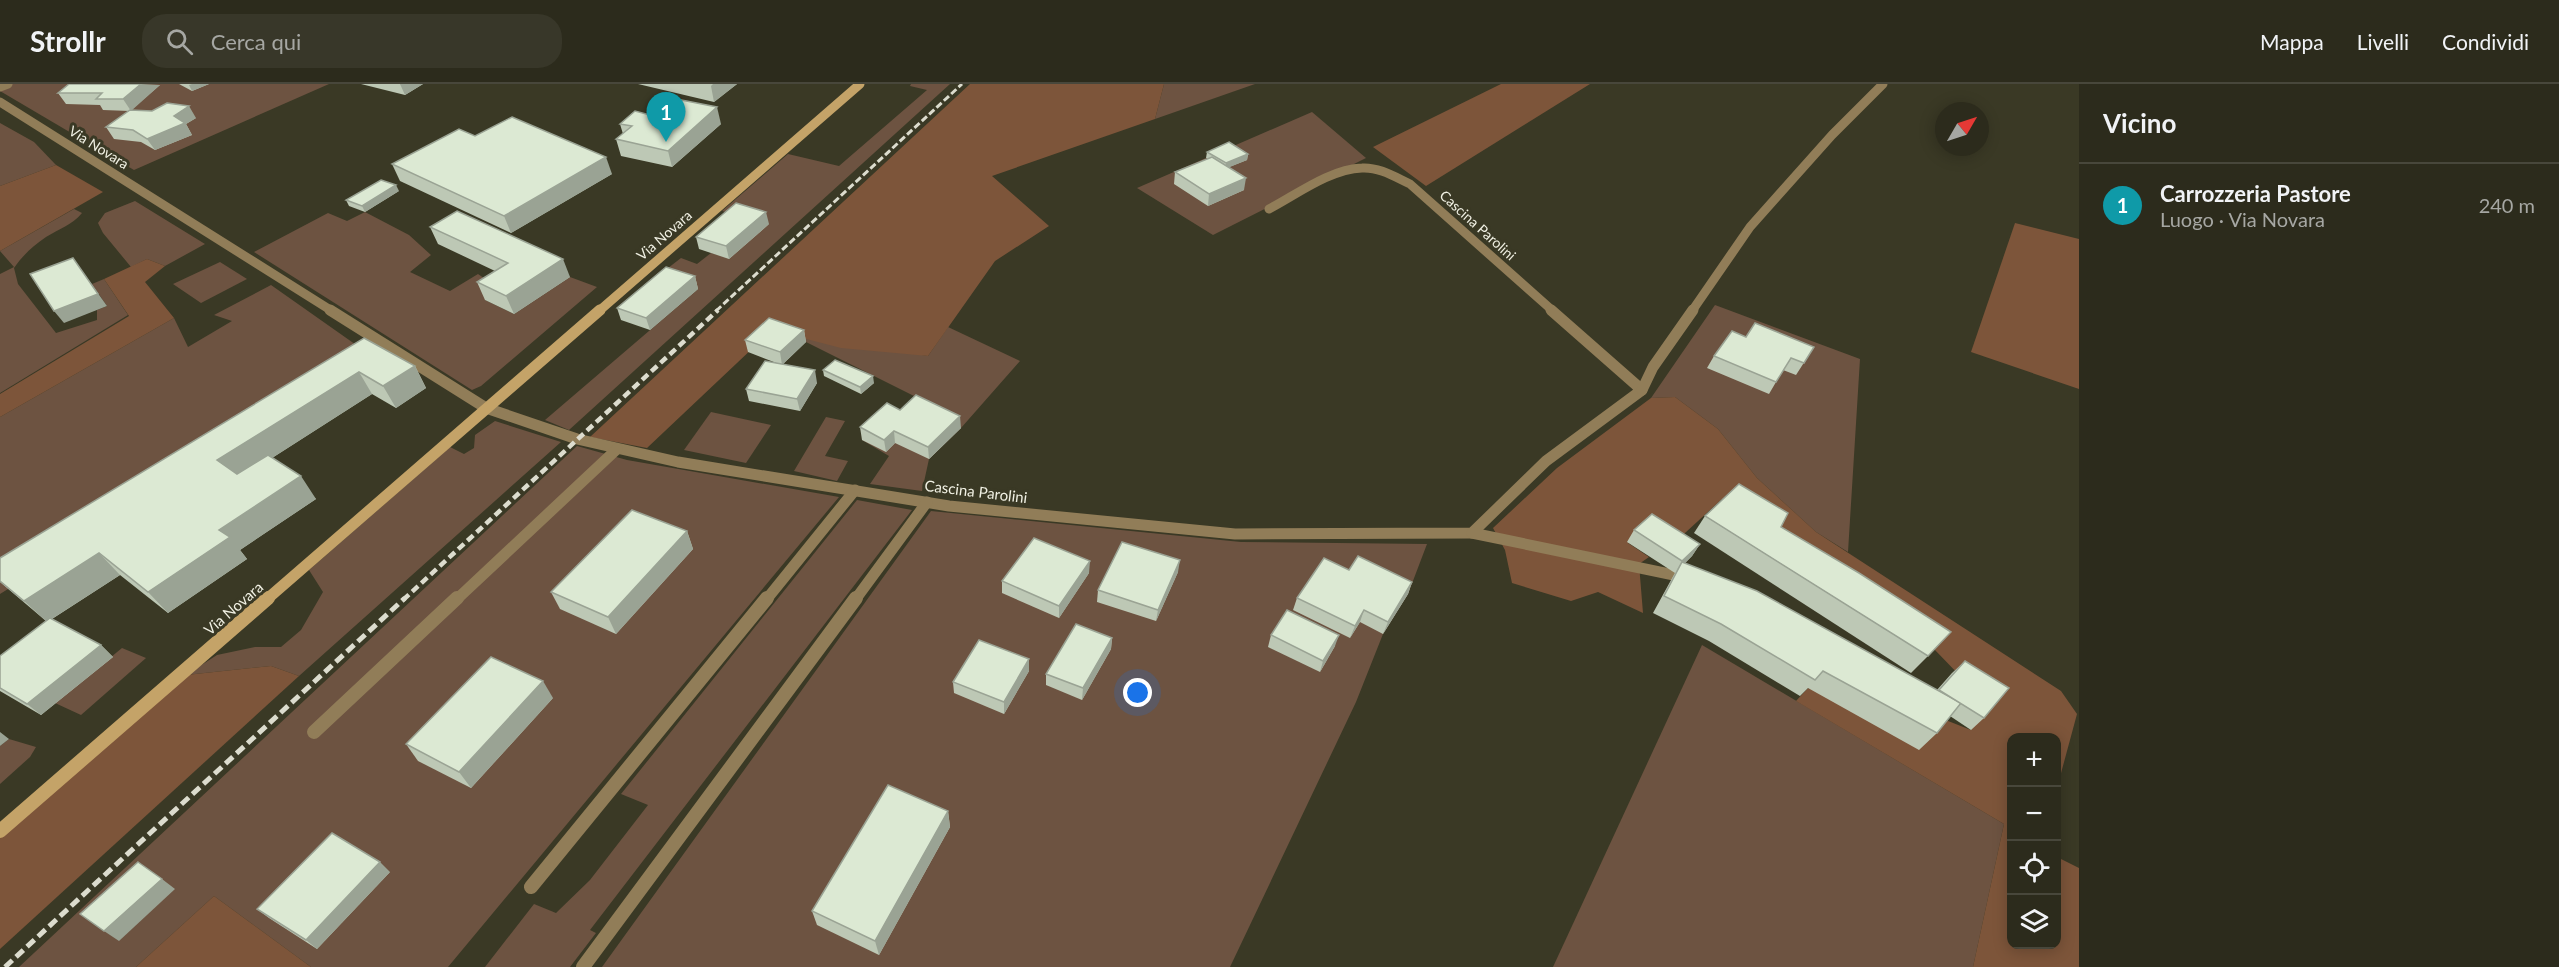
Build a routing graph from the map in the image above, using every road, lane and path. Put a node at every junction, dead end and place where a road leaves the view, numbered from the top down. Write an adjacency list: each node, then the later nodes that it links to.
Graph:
1 (8, 84): 4 (street)
2 (860, 84): 8 (main road, Via Novara)
3 (1882, 84): 7 (street)
4 (0, 87)
5 (0, 102): 8 (street, Via Novara)
6 (1269, 209): 7 (street, Cascina Parolini)
7 (1642, 390): 12 (street)
8 (486, 408): 9 (street, Cascina Parolini); 15 (main road, Via Novara)
9 (617, 449): 10 (street, Cascina Parolini); 14 (street)
10 (855, 490): 11 (street, Cascina Parolini); 16 (street)
11 (927, 502): 12 (street, Cascina Parolini); 17 (street)
12 (1472, 532): 13 (street, Cascina Parolini)
13 (1696, 573)
14 (314, 732)
15 (0, 831)
16 (531, 887)
17 (583, 967)

